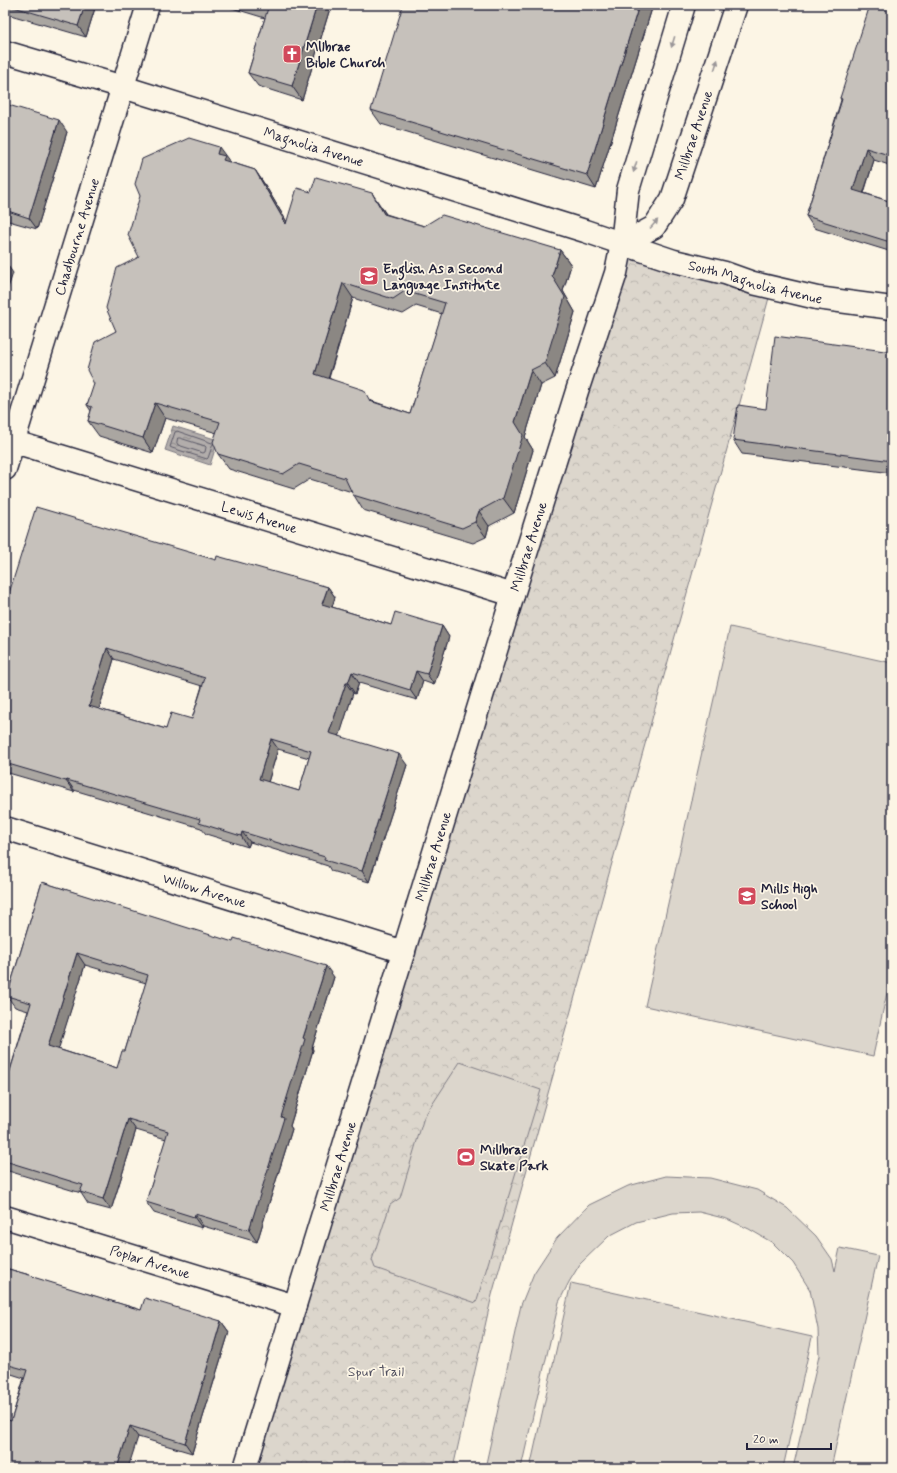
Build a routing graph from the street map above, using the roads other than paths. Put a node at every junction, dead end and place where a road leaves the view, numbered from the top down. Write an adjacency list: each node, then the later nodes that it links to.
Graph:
1 (148, 5): 5 (street, Chadbourne Avenue)
2 (684, 5): 6 (street, Millbrae Avenue, one-way to 6)
3 (736, 5): 6 (street, Millbrae Avenue, one-way to 3)
4 (5, 52): 5 (street, Magnolia Avenue)
5 (123, 87): 6 (street, Magnolia Avenue); 8 (street, Chadbourne Avenue)
6 (622, 244): 7 (street, South Magnolia Avenue); 10 (street, Millbrae Avenue)
7 (892, 308)
8 (9, 440): 9 (street, Chadbourne Avenue); 10 (street, Lewis Avenue)
9 (5, 469)
10 (513, 595): 12 (street, Millbrae Avenue)
11 (5, 828): 12 (street, Willow Avenue)
12 (404, 952): 14 (street, Millbrae Avenue)
13 (5, 1217): 14 (street, Poplar Avenue)
14 (295, 1306): 15 (street, Millbrae Avenue)
15 (245, 1468)

